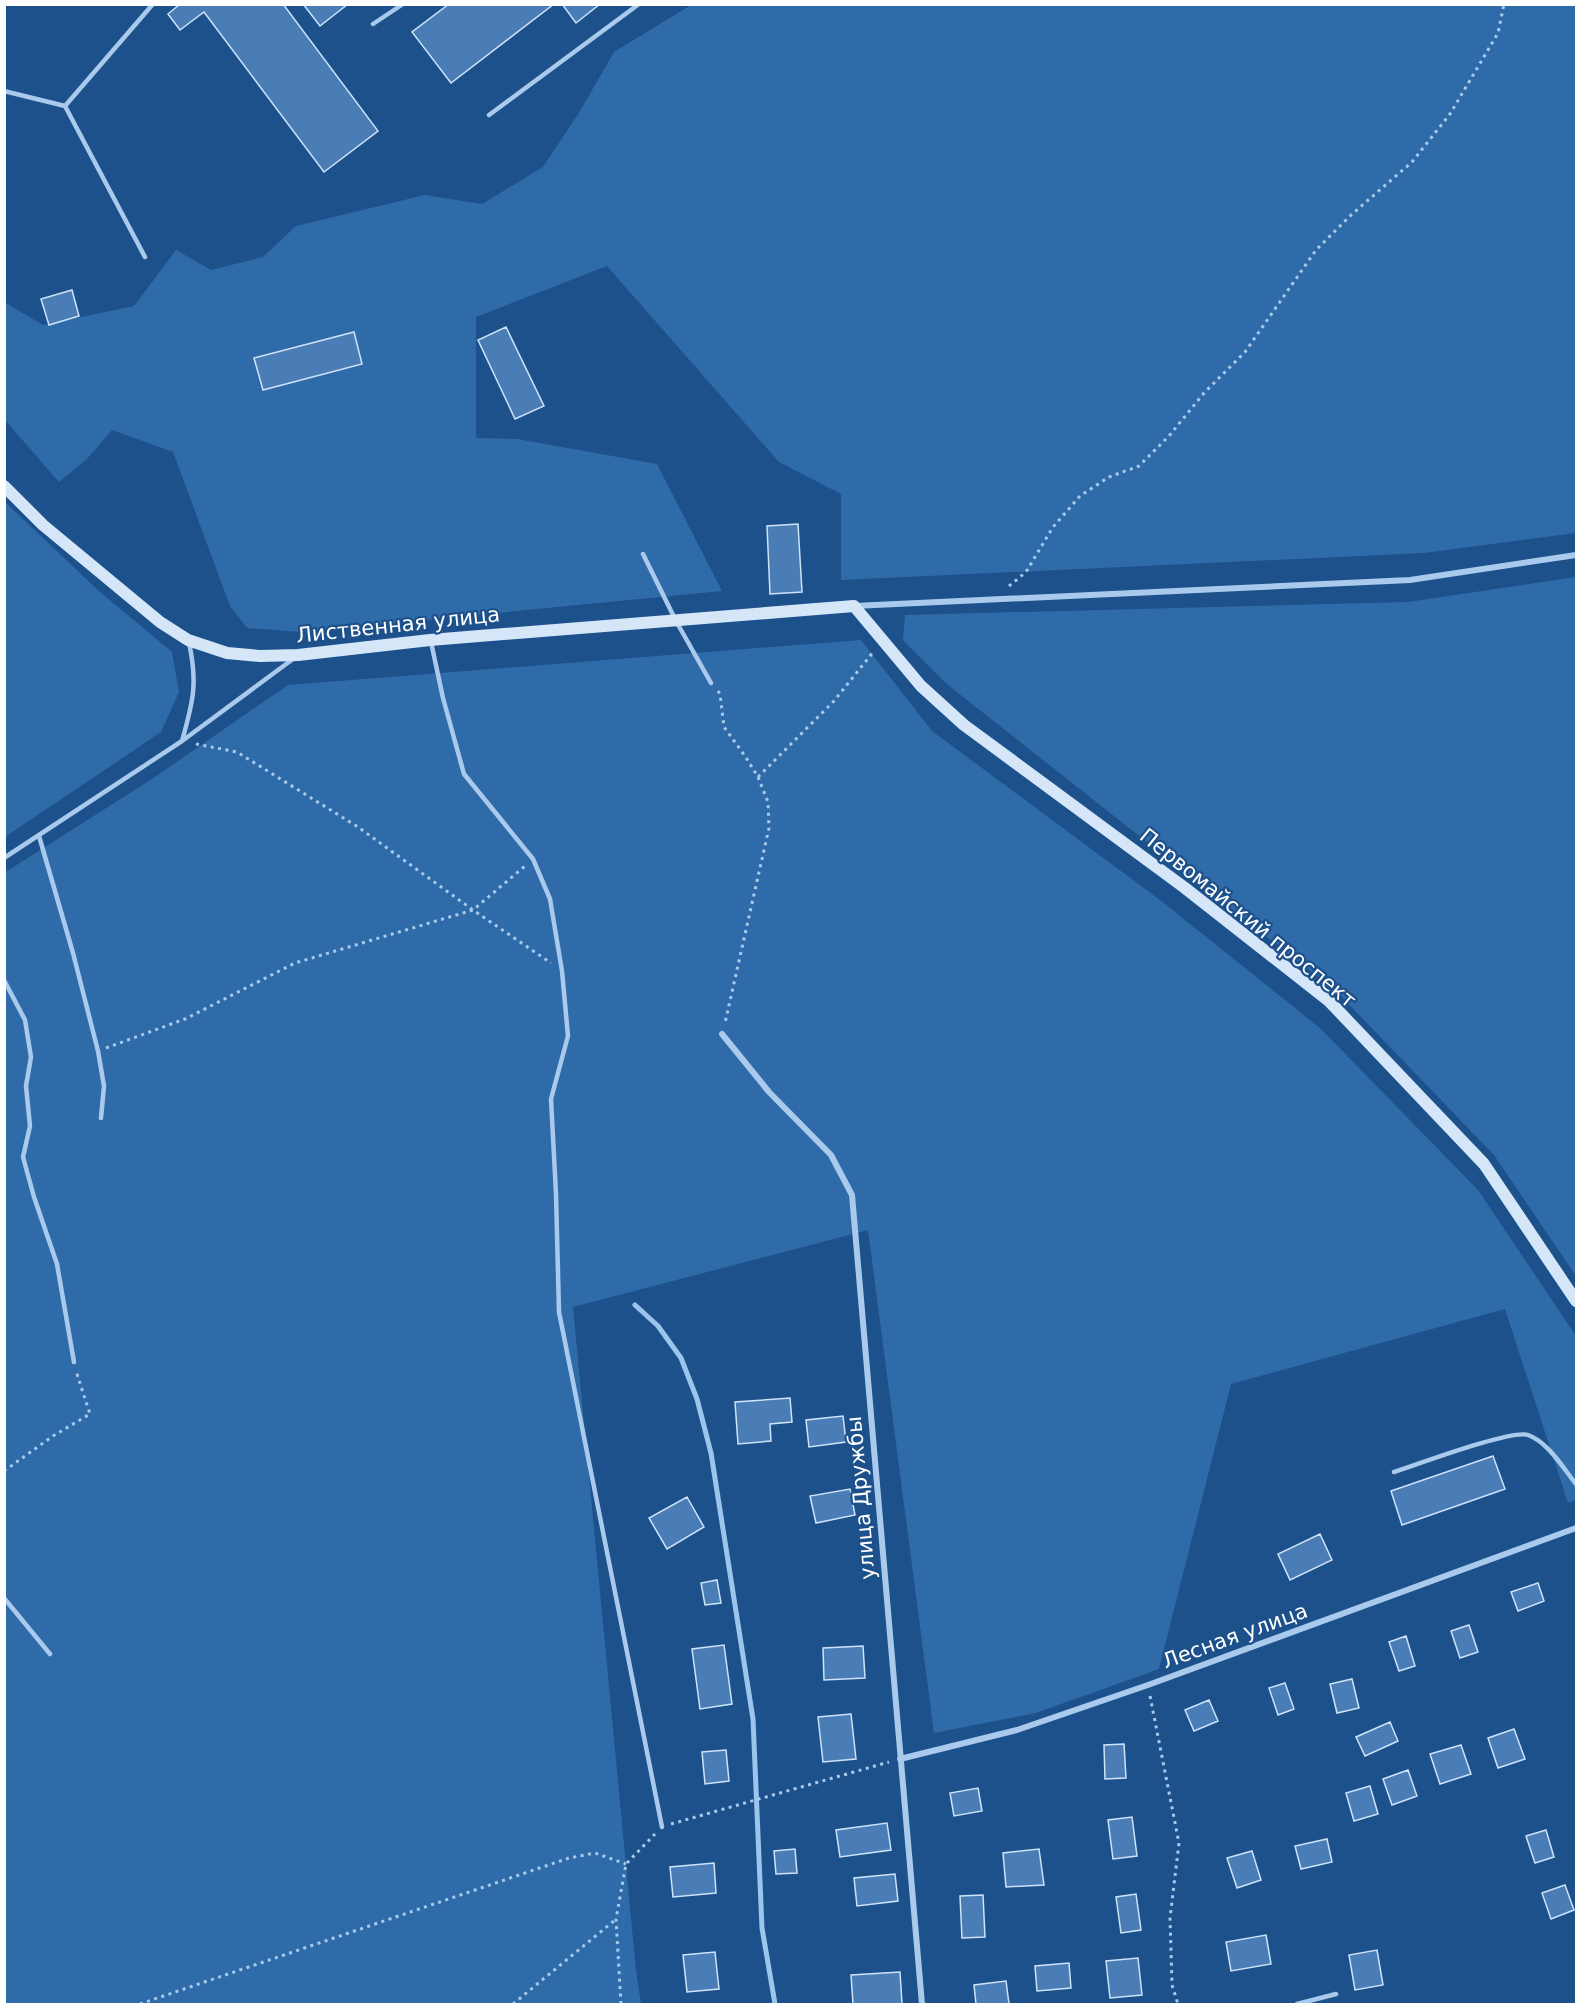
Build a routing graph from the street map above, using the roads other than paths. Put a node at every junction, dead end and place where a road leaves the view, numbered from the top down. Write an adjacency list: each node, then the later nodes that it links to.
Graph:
1 (153, 4): 6 (lane)
2 (403, 4): 4 (lane)
3 (639, 4): 7 (lane)
4 (373, 24)
5 (4, 91): 6 (lane)
6 (65, 106): 8 (lane)
7 (489, 115)
8 (145, 257)
9 (4, 486): 14 (street, Лиственная улица)
10 (642, 554): 13 (lane)
11 (1576, 555): 12 (street)
12 (854, 606): 13 (street, Лиственная улица); 24 (street, Первомайский проспект)
13 (676, 621): 15 (street, Лиственная улица); 17 (lane)
14 (188, 640): 16 (street, Лиственная улица); 18 (lane)
15 (430, 640): 16 (street, Лиственная улица); 32 (lane)
16 (298, 655): 18 (lane)
17 (711, 683)
18 (182, 741): 19 (lane)
19 (39, 836): 20 (lane); 23 (lane)
20 (4, 858)
21 (4, 980): 25 (lane)
22 (722, 1034): 31 (street, улица Дружбы)
23 (101, 1118)
24 (1576, 1301)
25 (74, 1362)
26 (1394, 1472): 27 (lane)
27 (1576, 1484)
28 (1576, 1528): 31 (street, Лесная улица)
29 (4, 1598): 30 (lane)
30 (50, 1654)
31 (900, 1759): 34 (street, улица Дружбы)
32 (662, 1827)
33 (1335, 1994): 35 (lane)
34 (922, 2004)
35 (1297, 2004)

